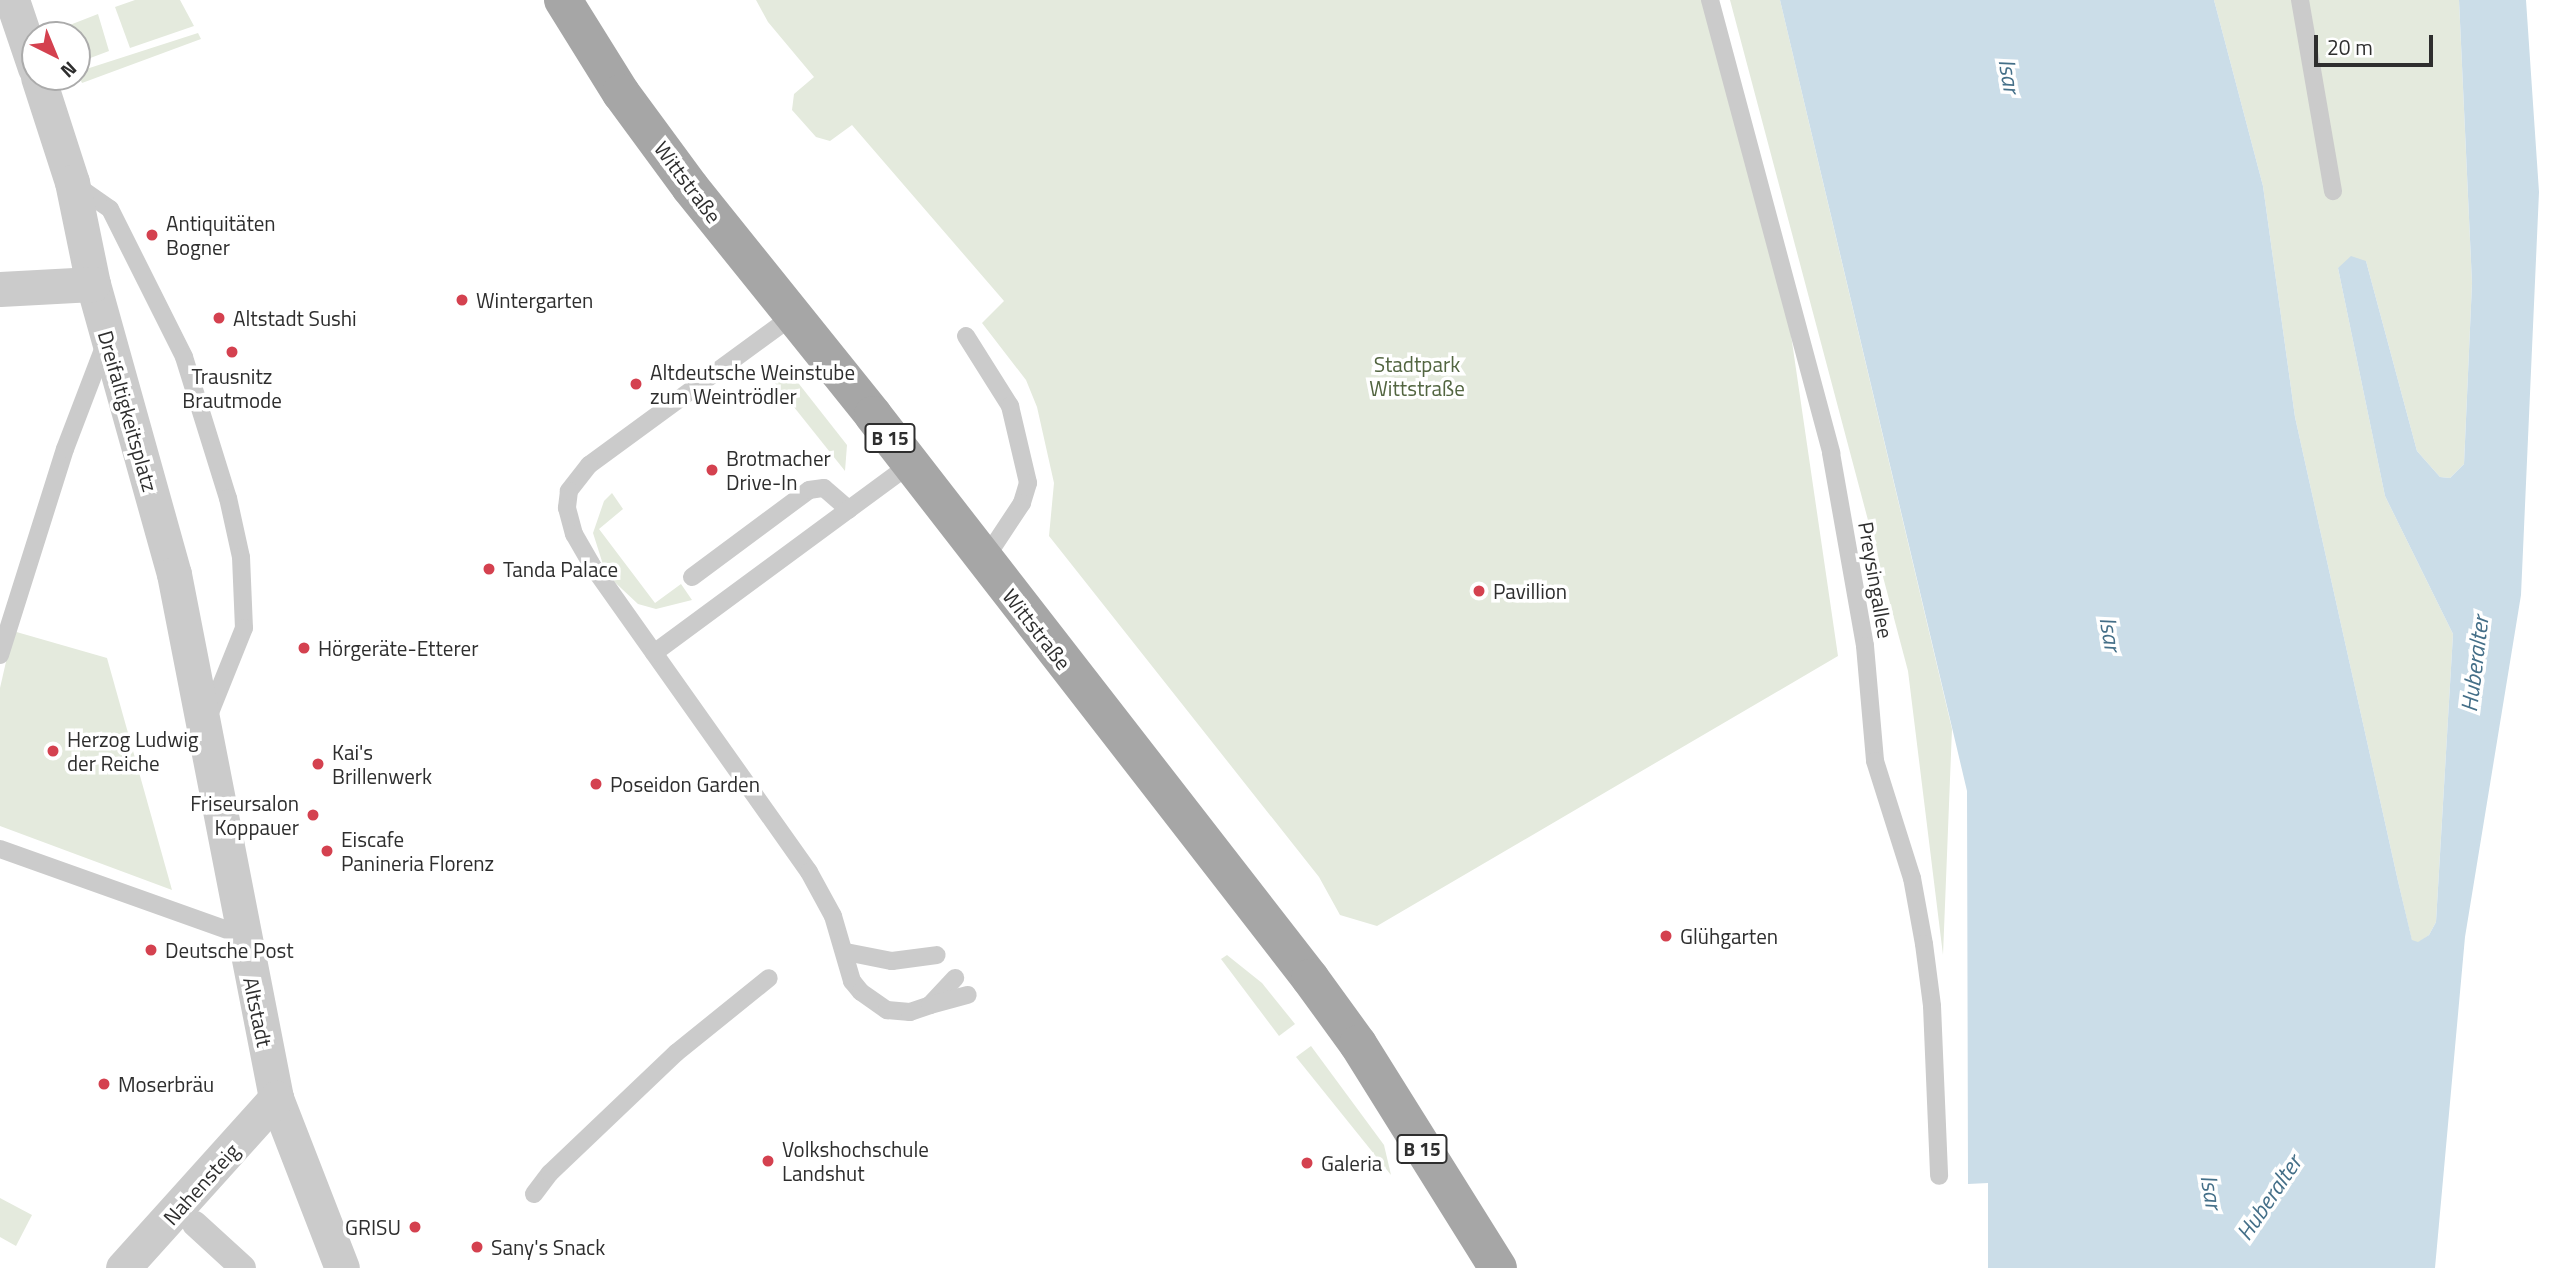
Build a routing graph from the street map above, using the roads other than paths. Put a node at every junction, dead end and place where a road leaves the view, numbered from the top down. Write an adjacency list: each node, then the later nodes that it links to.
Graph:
1 (563, 0): 9 (main road, Wittstraße / B 15)
2 (1710, 0): 30 (lane, Preysingallee)
3 (2301, 0): 6 (lane)
4 (43, 91): 5 (street, Dreifaltigkeitsplatz)
5 (72, 182): 7 (street, Dreifaltigkeitsplatz); 18 (lane)
6 (2333, 191)
7 (93, 284): 8 (street); 10 (street, Dreifaltigkeitsplatz)
8 (0, 289)
9 (794, 315): 12 (main road, Wittstraße / B 15); 16 (lane)
10 (108, 337): 17 (lane); 18 (street, Dreifaltigkeitsplatz)
11 (966, 337): 14 (lane)
12 (909, 465): 13 (lane); 14 (main road, Wittstraße / B 15)
13 (849, 510): 15 (lane); 16 (lane)
14 (983, 562): 36 (main road, Wittstraße / B 15)
15 (692, 577)
16 (654, 653): 22 (lane)
17 (0, 655)
18 (206, 736): 20 (street, Altstadt)
19 (0, 849): 20 (lane)
20 (242, 935): 29 (street, Altstadt)
21 (925, 940): 24 (lane)
22 (846, 952): 24 (lane); 28 (lane)
23 (937, 955): 24 (lane)
24 (908, 959)
25 (769, 978): 31 (lane)
26 (956, 978): 28 (lane)
27 (968, 995): 28 (lane)
28 (930, 1005)
29 (276, 1098): 33 (street, Nahensteig); 35 (street, Altstadt)
30 (1939, 1176)
31 (534, 1194)
32 (195, 1224): 34 (street)
33 (123, 1268)
34 (243, 1268)
35 (342, 1268)
36 (1498, 1268)

